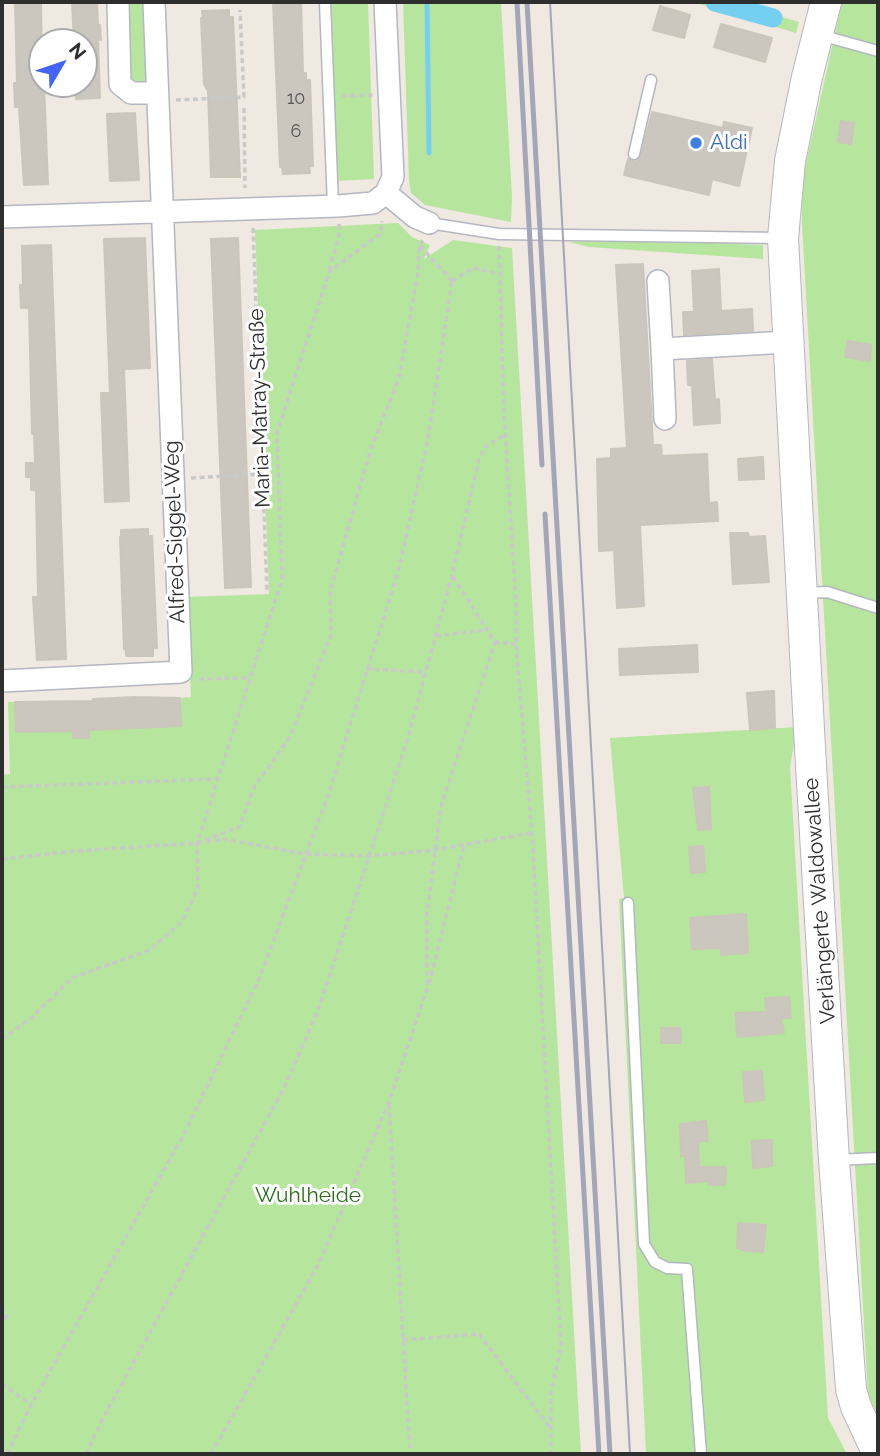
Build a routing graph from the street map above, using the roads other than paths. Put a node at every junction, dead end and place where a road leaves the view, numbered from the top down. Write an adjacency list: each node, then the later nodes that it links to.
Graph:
1 (118, 2): 9 (street)
2 (154, 2): 9 (street, Alfred-Siggel-Weg)
3 (325, 2): 12 (lane)
4 (385, 2): 11 (street)
5 (826, 2): 6 (street, Verlängerte Waldowallee)
6 (818, 35): 7 (lane); 16 (street, Verlängerte Waldowallee)
7 (878, 51)
8 (651, 80): 10 (lane)
9 (158, 97): 13 (street, Alfred-Siggel-Weg)
10 (634, 154)
11 (386, 193): 12 (street); 15 (street)
12 (336, 206): 13 (street)
13 (162, 212): 14 (street); 23 (street, Alfred-Siggel-Weg)
14 (2, 217)
15 (428, 228): 16 (lane)
16 (783, 238): 18 (street, Verlängerte Waldowallee)
17 (658, 281): 19 (street)
18 (788, 342): 19 (street); 21 (street, Verlängerte Waldowallee)
19 (662, 349): 20 (street)
20 (665, 419)
21 (802, 593): 22 (lane); 26 (street, Verlängerte Waldowallee)
22 (878, 608)
23 (2, 681)
24 (628, 903): 27 (lane)
25 (878, 1158): 26 (lane)
26 (834, 1160): 28 (street, Verlängerte Waldowallee)
27 (701, 1454)
28 (878, 1454)

